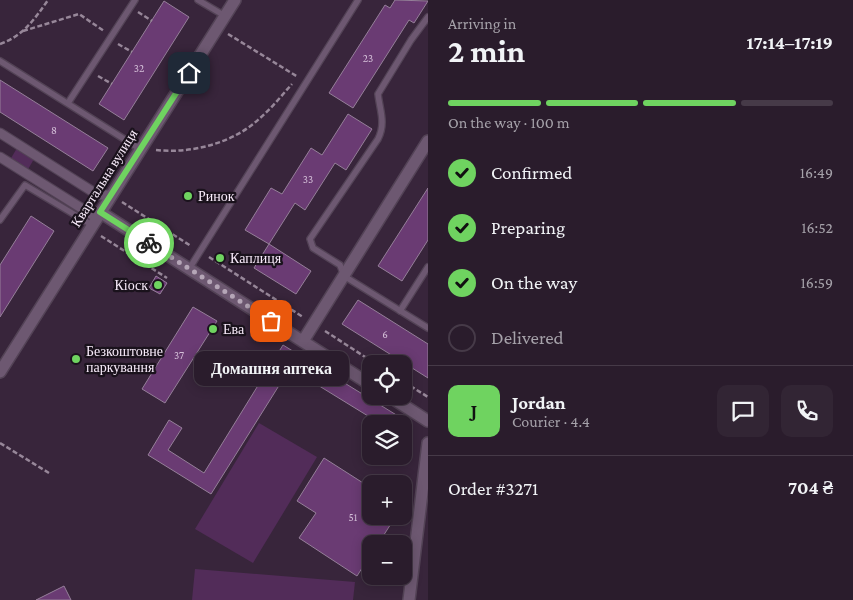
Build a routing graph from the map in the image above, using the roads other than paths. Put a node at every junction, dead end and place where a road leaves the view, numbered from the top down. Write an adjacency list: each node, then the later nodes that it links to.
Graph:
1 (135, 0): 8 (lane)
2 (198, 0): 5 (lane)
3 (235, 0): 5 (street, Квартальна вулиця)
4 (358, 0): 17 (lane)
5 (225, 16): 11 (street, Квартальна вулиця)
6 (428, 17): 18 (lane)
7 (0, 61): 8 (lane)
8 (68, 103): 11 (lane)
9 (0, 134): 13 (street)
10 (428, 141): 18 (street)
11 (140, 148): 13 (street, Квартальна вулиця)
12 (0, 156): 15 (street)
13 (112, 195): 15 (street, Квартальна вулиця)
14 (0, 220): 15 (lane)
15 (95, 221): 17 (street); 22 (street, Квартальна вулиця)
16 (428, 267): 19 (lane)
17 (188, 269): 21 (street)
18 (344, 276): 19 (lane); 21 (street)
19 (400, 310): 20 (lane)
20 (428, 328)
21 (303, 341): 23 (street)
22 (0, 372)
23 (362, 379)
24 (403, 405): 25 (street)
25 (428, 421)
26 (428, 444): 27 (street)
27 (409, 600)

